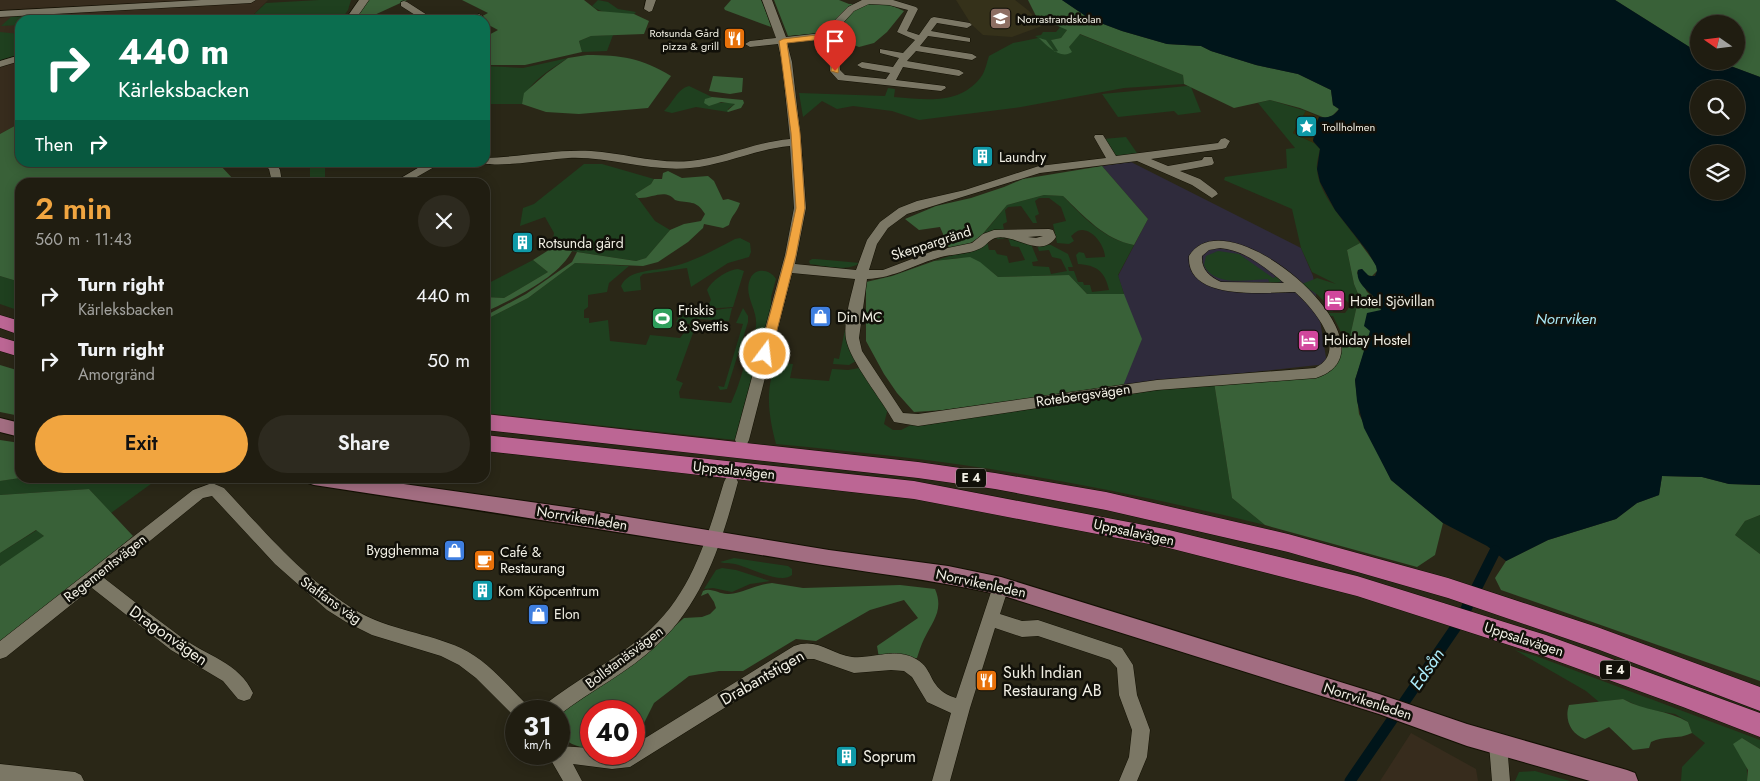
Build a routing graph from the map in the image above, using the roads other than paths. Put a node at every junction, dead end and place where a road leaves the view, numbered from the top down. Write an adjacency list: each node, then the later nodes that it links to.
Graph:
1 (251, 0): 5 (street)
2 (364, 0): 8 (street)
3 (767, 0): 14 (street)
4 (404, 4): 9 (street)
5 (78, 10): 6 (street); 7 (street)
6 (0, 14)
7 (74, 15)
8 (354, 15)
9 (422, 15)
10 (967, 25): 12 (street)
11 (825, 36): 12 (street); 14 (street); 24 (street)
12 (923, 36): 13 (street); 16 (street)
13 (967, 40)
14 (783, 41): 15 (street); 28 (street)
15 (750, 44)
16 (914, 48): 18 (street); 21 (street)
17 (883, 51): 21 (street)
18 (972, 58)
19 (15, 60): 20 (street)
20 (0, 64)
21 (901, 64): 22 (street); 23 (street); 24 (street)
22 (862, 65)
23 (959, 72)
24 (890, 82): 25 (street)
25 (941, 88)
26 (1099, 137): 32 (street)
27 (1225, 141): 29 (street, Rotebergsvägen)
28 (796, 142): 31 (street); 38 (street)
29 (1138, 157): 32 (street, Rotebergsvägen); 34 (street)
30 (1208, 159): 34 (street)
31 (490, 161)
32 (1113, 161): 39 (street, Rotebergsvägen)
33 (428, 167): 35 (street)
34 (1166, 170): 36 (street)
35 (408, 178)
36 (1212, 194)
37 (1008, 233): 39 (street, Skeppargränd)
38 (788, 268): 39 (street); 48 (street)
39 (861, 275): 40 (street, Rotebergsvägen)
40 (1297, 288): 40 (street, Rotebergsvägen)
41 (0, 321): 42 (highway)
42 (15, 326)
43 (0, 344): 44 (highway)
44 (15, 348)
45 (490, 423): 59 (highway, Uppsalavägen / E 4)
46 (0, 425): 47 (main road)
47 (15, 429)
48 (742, 440)
49 (490, 444): 63 (highway, Uppsalavägen / E 4)
50 (731, 482): 53 (street, Bollstanäsvägen)
51 (348, 483): 53 (main road, Norrvikenleden)
52 (212, 489): 54 (street, Regementsvägen); 60 (street, Staffans väg)
53 (715, 541): 55 (main road, Norrvikenleden); 61 (street, Bollstanäsvägen)
54 (92, 578): 57 (street, Regementsvägen); 58 (street, Dragonvägen)
55 (1001, 586): 56 (street); 64 (main road, Norrvikenleden)
56 (990, 619): 62 (street); 71 (street)
57 (0, 652)
58 (244, 694)
59 (1760, 699)
60 (509, 700)
61 (566, 700)
62 (961, 708): 65 (street, Drabantstigen); 70 (street)
63 (1760, 725)
64 (1498, 744): 72 (street); 73 (main road, Norrvikenleden)
65 (570, 753)
66 (564, 765): 69 (street)
67 (0, 773): 68 (street)
68 (75, 781)
69 (573, 781)
70 (941, 781)
71 (1128, 781)
72 (1501, 781)
73 (1627, 781)

